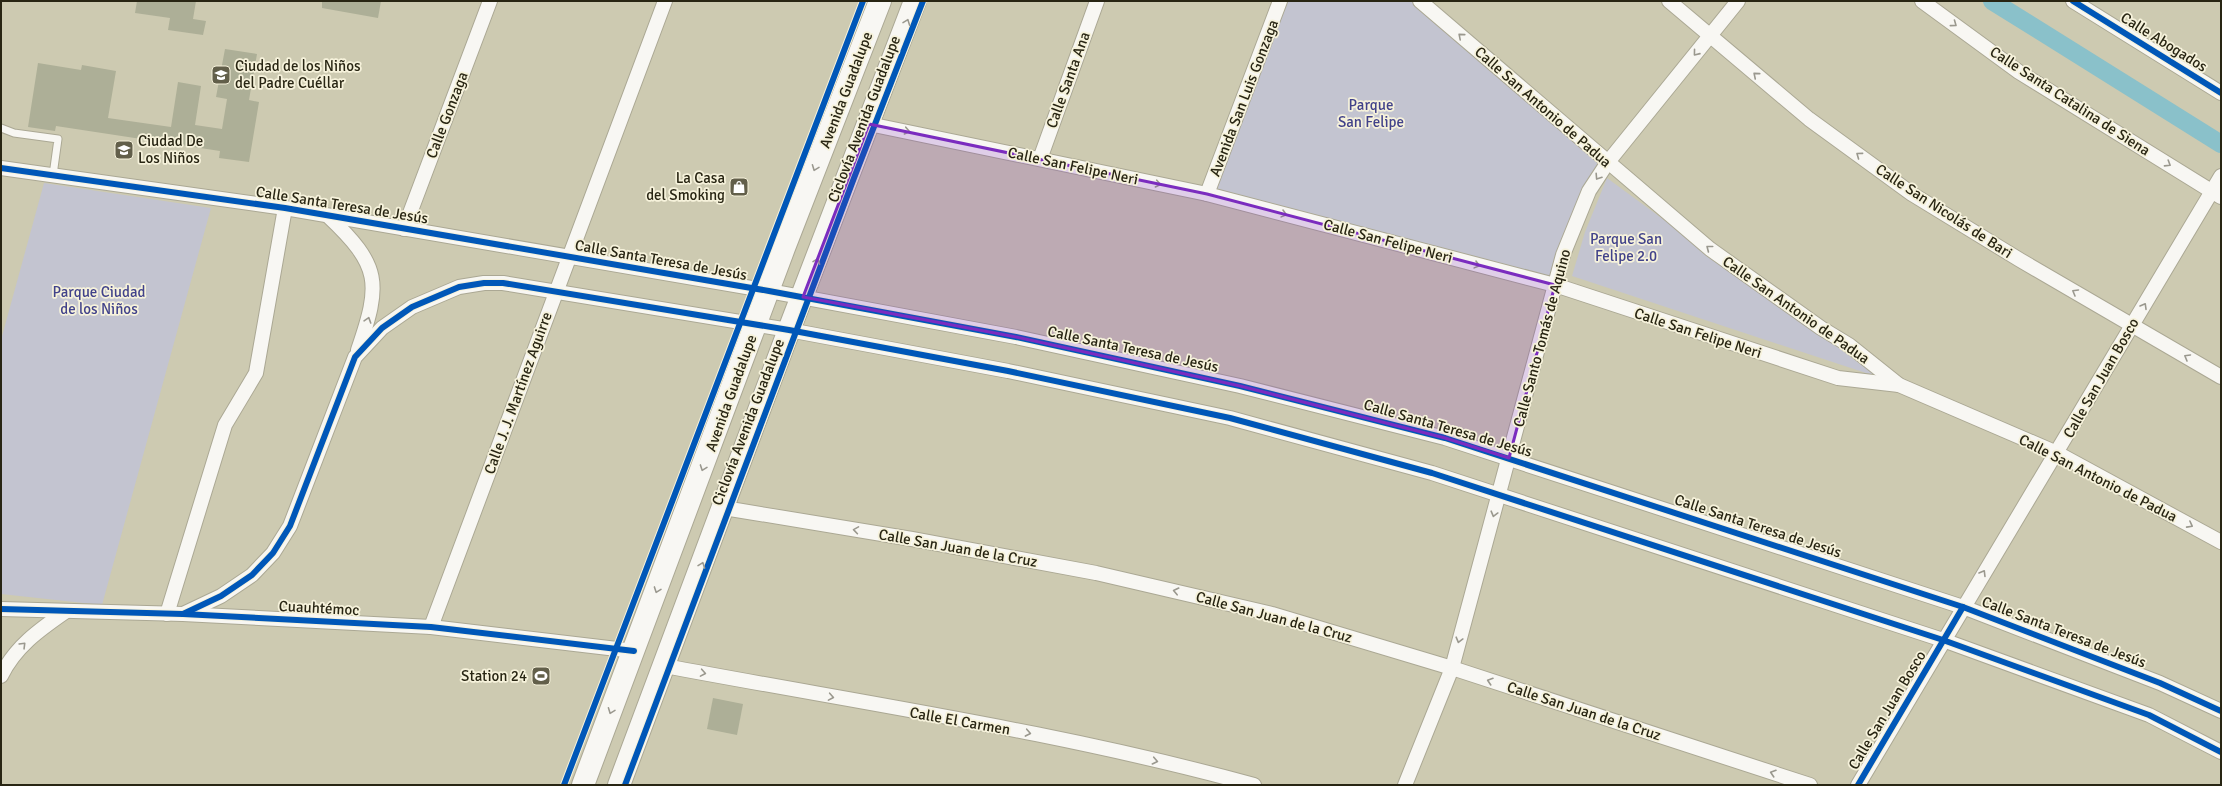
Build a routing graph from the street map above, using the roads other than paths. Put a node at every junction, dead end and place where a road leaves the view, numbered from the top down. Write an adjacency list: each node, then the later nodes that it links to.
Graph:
1 (490, 1): 25 (street, Calle Gonzaga)
2 (664, 1): 26 (street, Calle J. J. Martínez Aguirre)
3 (880, 1): 28 (main road, Avenida Guadalupe, one-way to 28)
4 (915, 1): 14 (main road, one-way to 4)
5 (1097, 1): 16 (street, Calle Santa Ana)
6 (1280, 1): 21 (street, Avenida San Luis Gonzaga)
7 (1420, 1): 17 (street, Calle San Antonio de Padua, one-way to 7)
8 (1669, 1): 12 (street, Calle San Nicolás de Bari)
9 (1738, 1): 12 (street, Calle Santo Tomás de Aquino)
10 (1922, 1): 22 (street, Calle Santa Catalina de Siena, one-way to 22)
11 (2073, 1): 13 (street, Calle Abogados)
12 (1709, 36): 17 (street, Calle Santo Tomás de Aquino, one-way to 17); 31 (street, Calle San Nicolás de Bari, one-way to 12)
13 (2221, 93)
14 (869, 124): 16 (street, Calle San Felipe Neri, one-way to 16); 30 (main road, one-way to 14)
15 (1, 128): 19 (lane)
16 (1040, 159): 21 (street, Calle San Felipe Neri, one-way to 21)
17 (1608, 162): 27 (street, Calle Santo Tomás de Aquino, one-way to 27); 36 (street, Calle San Antonio de Padua, one-way to 17)
18 (1, 168): 19 (street, Calle Santa Teresa de Jesús)
19 (53, 175): 23 (street, Calle Santa Teresa de Jesús)
20 (2221, 176): 22 (street, Calle San Juan Bosco)
21 (1207, 194): 27 (street, Calle San Felipe Neri, one-way to 27)
22 (2216, 194): 31 (street, Calle San Juan Bosco, one-way to 22)
23 (285, 208): 24 (street, Calle Santa Teresa de Jesús); 45 (street)
24 (328, 216): 25 (street, Calle Santa Teresa de Jesús); 34 (street, one-way to 24)
25 (404, 229): 26 (street, Calle Santa Teresa de Jesús)
26 (569, 257): 28 (street, Calle Santa Teresa de Jesús); 29 (street, Calle J. J. Martínez Aguirre)
27 (1555, 285): 36 (street, Calle San Felipe Neri); 38 (street, Calle Santo Tomás de Aquino)
28 (769, 291): 30 (street, Calle Santa Teresa de Jesús); 32 (main road, Avenida Guadalupe)
29 (556, 292): 32 (street); 34 (street); 47 (street, Calle J. J. Martínez Aguirre)
30 (803, 297): 33 (main road); 38 (street, Calle Santa Teresa de Jesús)
31 (2132, 325): 35 (street, Calle San Nicolás de Bari, one-way to 31); 37 (street, Calle San Juan Bosco)
32 (756, 326): 33 (street); 49 (main road, Avenida Guadalupe, one-way to 49)
33 (789, 330): 39 (street); 40 (main road)
34 (356, 356): 46 (street)
35 (2221, 377)
36 (1899, 385): 37 (street, Calle San Antonio de Padua)
37 (2057, 453): 41 (street, Calle San Antonio de Padua, one-way to 41); 42 (street, Calle San Juan Bosco, one-way to 37)
38 (1509, 458): 39 (street, Calle Santo Tomás de Aquino); 42 (street, Calle Santa Teresa de Jesús)
39 (1499, 494): 48 (street); 51 (street, Calle Santo Tomás de Aquino, one-way to 51)
40 (724, 508): 50 (main road, one-way to 40); 51 (street, Calle San Juan de la Cruz, one-way to 40)
41 (2221, 542)
42 (1963, 607): 48 (street, Calle San Juan Bosco); 53 (street, Calle Santa Teresa de Jesús)
43 (1, 609): 44 (street, Cuauhtémoc)
44 (65, 612): 45 (street, Cuauhtémoc); 52 (street, one-way to 44)
45 (167, 614): 46 (street, Cuauhtémoc)
46 (183, 614): 47 (street, Cuauhtémoc)
47 (431, 627): 49 (street, Cuauhtémoc)
48 (1943, 640): 54 (street); 60 (street, Calle San Juan Bosco)
49 (634, 651): 55 (main road, Avenida Guadalupe, one-way to 55)
50 (665, 666): 56 (main road); 57 (street, Calle El Carmen, one-way to 57)
51 (1452, 668): 58 (street, Calle Santo Tomás de Aquino); 59 (street, Calle San Juan de la Cruz, one-way to 51)
52 (1, 676)
53 (2221, 710)
54 (2221, 752)
55 (584, 785)
56 (619, 785)
57 (1253, 785)
58 (1405, 785)
59 (1810, 785)
60 (1858, 785)

